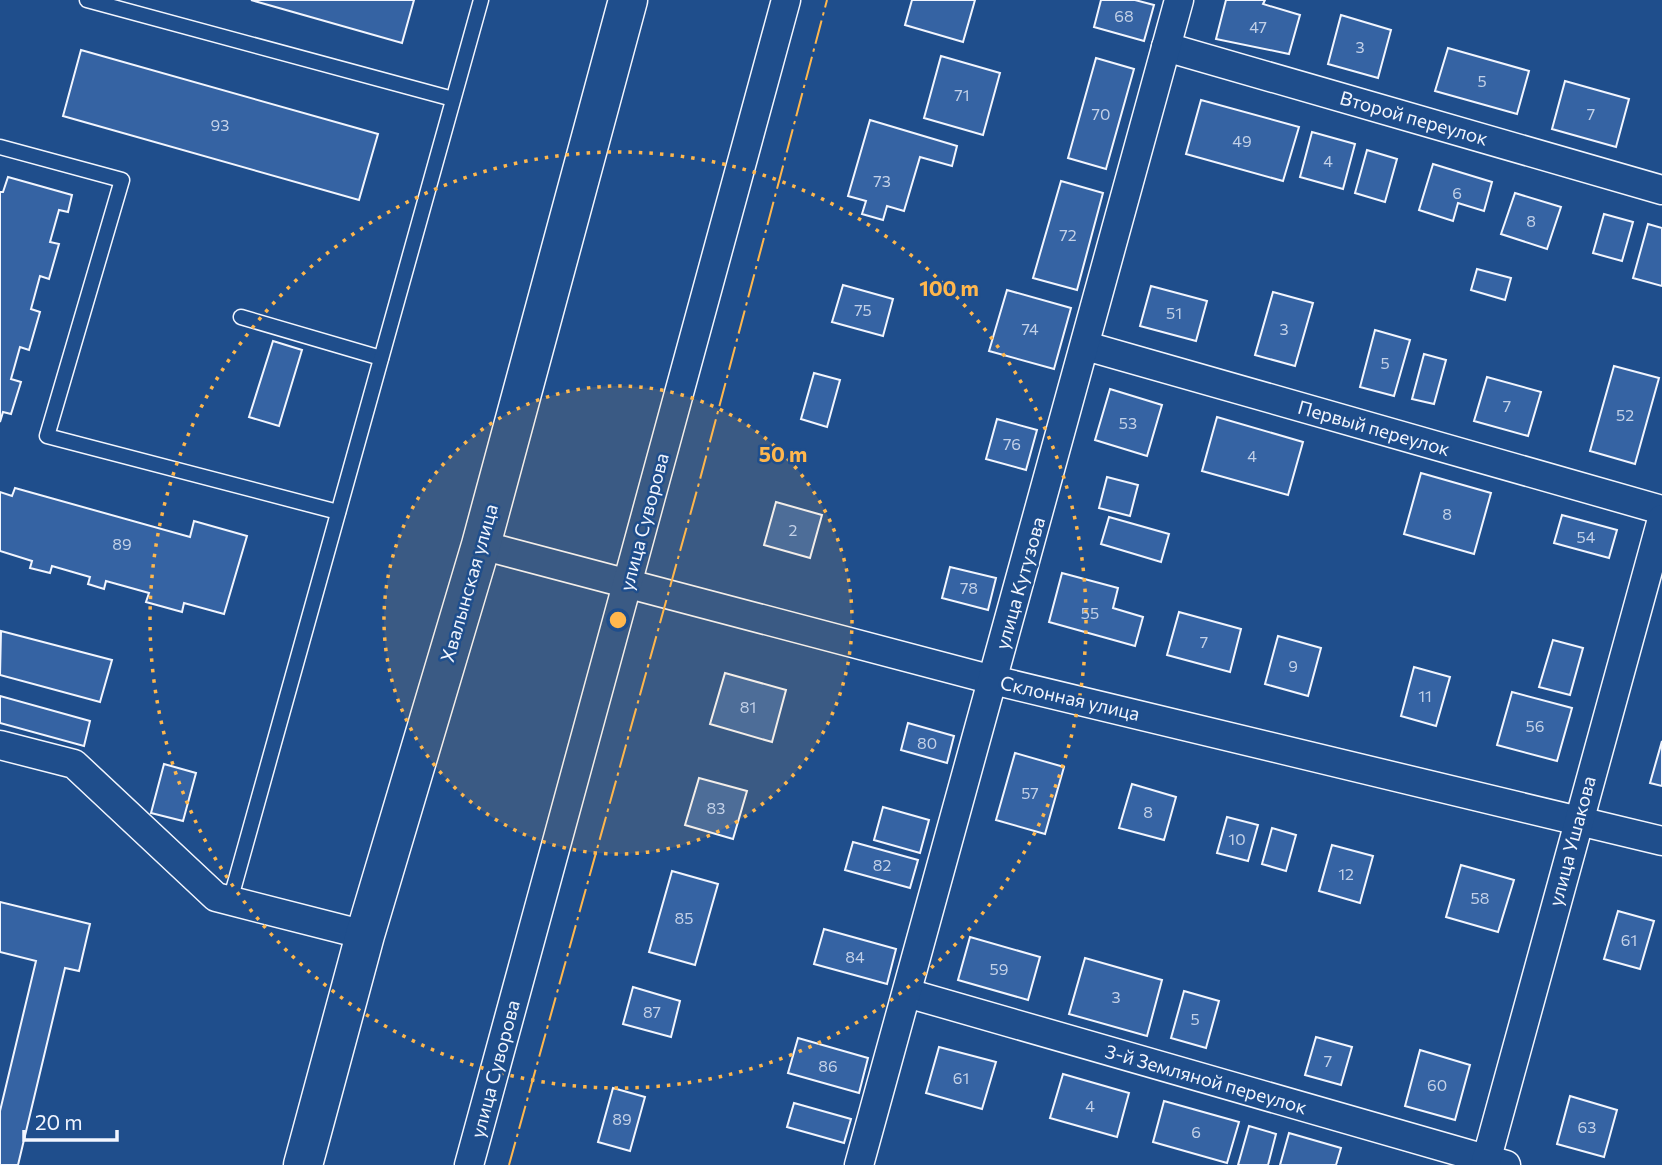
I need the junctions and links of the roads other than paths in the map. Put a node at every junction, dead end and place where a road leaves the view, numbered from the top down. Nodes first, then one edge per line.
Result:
1 (87, 0) edge
2 (481, 0) edge
3 (628, 0) edge
4 (786, 0) edge
5 (1179, 0) edge
6 (1166, 47) junction
7 (453, 99) junction
8 (0, 148) edge
9 (1662, 190) edge
10 (241, 317) dead end
11 (1086, 346) junction
12 (381, 358) junction
13 (1662, 510) edge
14 (338, 512) junction
15 (1662, 519) edge
16 (481, 545) junction
17 (627, 583) junction
18 (993, 680) junction
19 (0, 745) edge
20 (1578, 820) junction
21 (1662, 841) edge
22 (230, 901) junction
23 (365, 934) junction
24 (906, 993) junction
25 (1493, 1163) edge
26 (303, 1165) edge
27 (469, 1165) edge
28 (859, 1165) edge

1 - 7 lane
2 - 7 lane
3 - 16 main road, Хвалынская улица
4 - 17 street, улица Суворова
5 - 6 street, улица Кутузова
6 - 9 street, Второй переулок
6 - 11 street, улица Кутузова
7 - 12 lane
8 - 14 lane
10 - 12 lane
11 - 13 street, Первый переулок
11 - 18 street, улица Кутузова
12 - 14 lane
14 - 22 lane
15 - 20 street, улица Ушакова
16 - 17 street, Склонная улица
16 - 23 main road, Хвалынская улица
17 - 18 street, Склонная улица
17 - 27 street, улица Суворова
18 - 20 street, Склонная улица
18 - 24 street, улица Кутузова
19 - 22 street
20 - 21 street, Склонная улица
20 - 25 street, улица Ушакова
22 - 23 street
23 - 26 main road, Хвалынская улица
24 - 25 street, 3-й Земляной переулок
24 - 28 street, улица Кутузова

